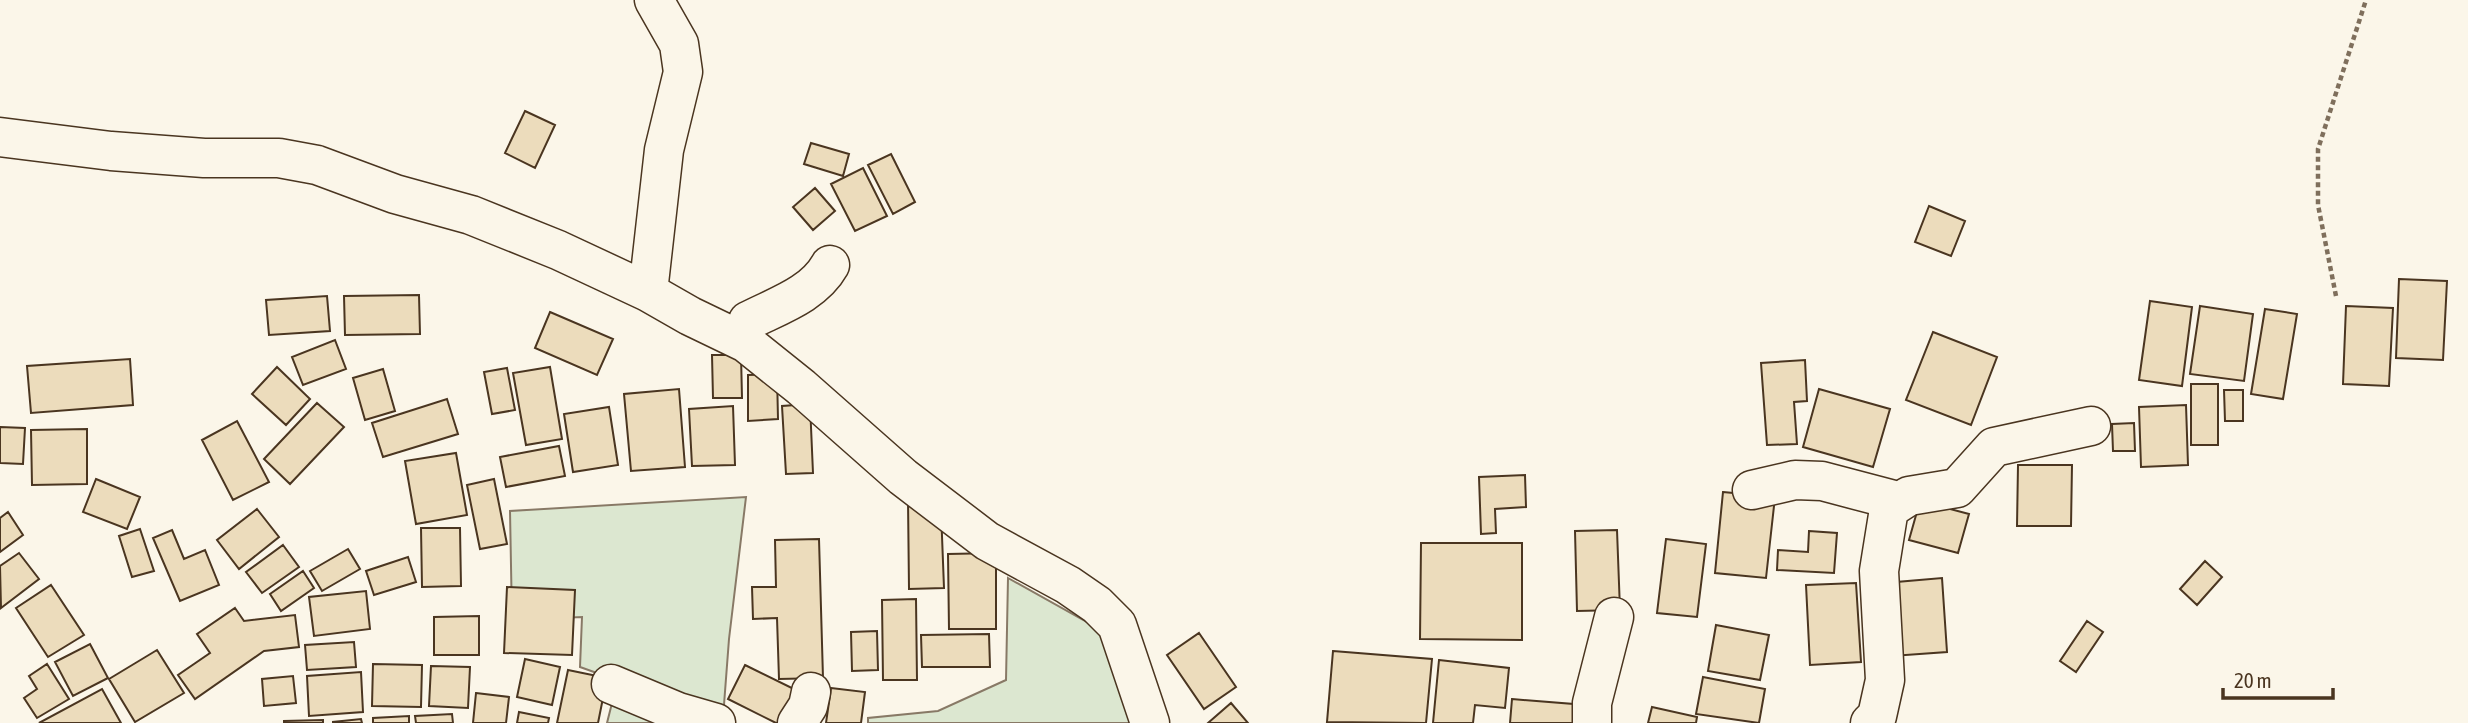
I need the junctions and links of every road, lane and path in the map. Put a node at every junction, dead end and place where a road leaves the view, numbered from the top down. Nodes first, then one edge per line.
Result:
1 (654, 0) edge
2 (2366, 0) edge
3 (0, 137) edge
4 (830, 265) dead end
5 (649, 285) junction
6 (2336, 296) dead end
7 (748, 321) junction
8 (2091, 426) dead end
9 (1752, 490) dead end
10 (1898, 501) junction
11 (1614, 617) dead end
12 (611, 684) dead end
13 (716, 723) edge
14 (1150, 723) edge
15 (1161, 723) edge
16 (1592, 723) edge
17 (1870, 723) edge

1 - 5 street
2 - 6 path
3 - 5 street
4 - 7 street
5 - 7 street
5 - 14 street
7 - 15 street
8 - 10 street
9 - 10 street
10 - 17 street
11 - 16 street
12 - 13 street

